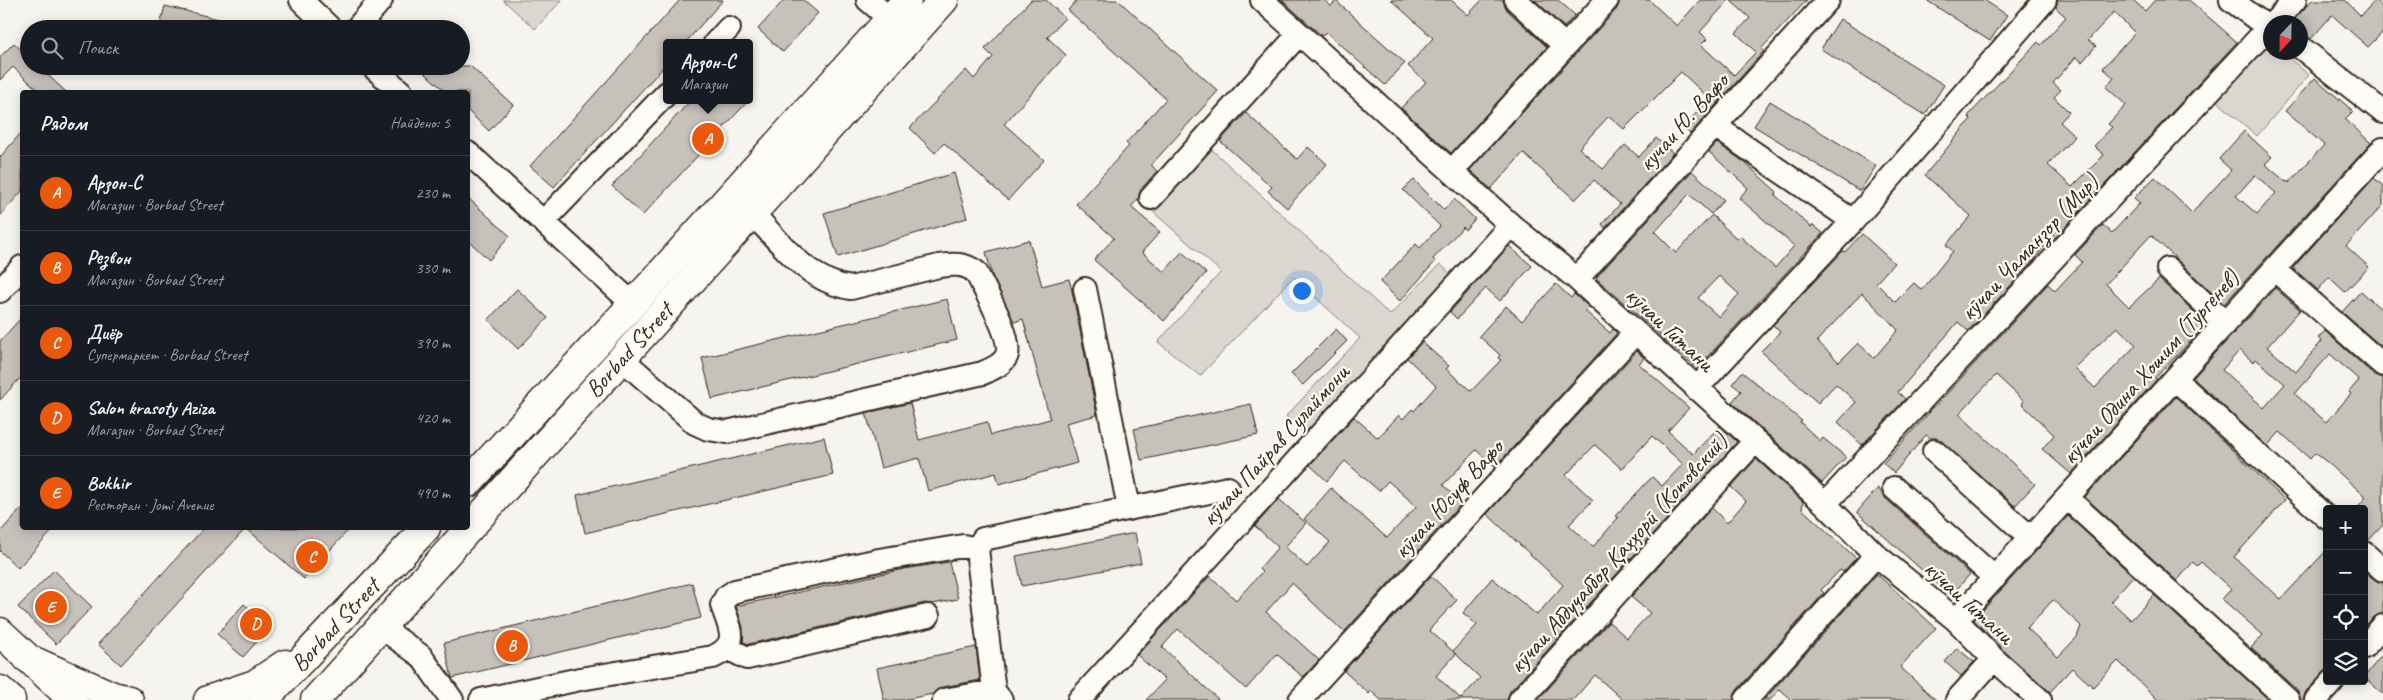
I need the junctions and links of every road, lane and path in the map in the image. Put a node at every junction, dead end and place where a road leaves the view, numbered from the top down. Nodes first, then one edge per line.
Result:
1 (301, 0) edge
2 (382, 0) edge
3 (868, 0) edge
4 (944, 0) edge
5 (1262, 0) edge
6 (1516, 0) edge
7 (1607, 0) edge
8 (1828, 0) edge
9 (2045, 0) edge
10 (2231, 0) edge
11 (2295, 0) edge
12 (899, 9) edge
13 (2282, 15) edge
14 (322, 20) edge
15 (364, 20) edge
16 (2263, 22) edge
17 (1299, 34) junction
18 (2263, 36) edge
19 (1565, 46) junction
20 (2308, 54) edge
21 (382, 75) edge
22 (399, 90) edge
23 (663, 97) edge
24 (2383, 112) edge
25 (1715, 126) junction
26 (2383, 149) edge
27 (470, 155) edge
28 (1452, 171) junction
29 (1151, 198) dead end
30 (752, 214) junction
31 (1853, 221) junction
32 (543, 222) junction
33 (1511, 225) junction
34 (20, 269) edge
35 (2168, 269) dead end
36 (2274, 269) junction
37 (1577, 279) junction
38 (1085, 289) dead end
39 (0, 292) edge
40 (633, 304) junction
41 (2225, 323) junction
42 (1635, 333) junction
43 (622, 359) junction
44 (2383, 365) edge
45 (2175, 379) junction
46 (1696, 389) junction
47 (1755, 440) junction
48 (1934, 451) dead end
49 (470, 481) edge
50 (1228, 488) dead end
51 (1894, 488) dead end
52 (2067, 498) junction
53 (1825, 504) junction
54 (1129, 508) junction
55 (2323, 514) edge
56 (470, 528) edge
57 (424, 530) edge
58 (468, 530) edge
59 (2031, 538) junction
60 (977, 549) junction
61 (1876, 555) junction
62 (2368, 557) edge
63 (2383, 570) edge
64 (1994, 578) junction
65 (928, 616) dead end
66 (1956, 620) junction
67 (2383, 626) edge
68 (381, 627) junction
69 (0, 632) edge
70 (2368, 643) edge
71 (316, 645) junction
72 (727, 648) junction
73 (26, 658) junction
74 (1994, 660) junction
75 (348, 662) junction
76 (2329, 685) edge
77 (997, 696) edge
78 (73, 700) edge
79 (129, 700) edge
80 (208, 700) edge
81 (264, 700) edge
82 (315, 700) edge
83 (329, 700) edge
84 (452, 700) edge
85 (481, 700) edge
86 (944, 700) edge
87 (1079, 700) edge
88 (1300, 700) edge
89 (1520, 700) edge
90 (1746, 700) edge
91 (1957, 700) edge
92 (2040, 700) edge
93 (2288, 700) edge
94 (2316, 700) edge

1 - 14 street
2 - 15 street
3 - 12 street
4 - 30 main road, Borbad Street
5 - 17 street, кӯчаи Гитани
6 - 19 street
7 - 19 street
8 - 25 street, кучаи Ю. Вафо
9 - 31 street
10 - 16 street
11 - 13 street, кӯчаи Чаманзор (Мир)
12 - 40 main road, Borbad Street
17 - 28 street, кӯчаи Гитани
17 - 29 street
18 - 53 street, кӯчаи Чаманзор (Мир)
19 - 28 street
20 - 24 street
21 - 22 street
23 - 32 street
25 - 31 street
25 - 37 street, кучаи Ю. Вафо
26 - 36 street, кӯчаи Одина Хошим (Тургенев)
27 - 32 street
28 - 33 street, кӯчаи Гитани
30 - 43 main road, Borbad Street
30 - 43 street
31 - 46 street
32 - 40 street
33 - 37 street, кӯчаи Гитани
33 - 87 street, кӯчаи Пайрав Сулаймони
34 - 39 street
35 - 41 street
36 - 41 street, кӯчаи Одина Хошим (Тургенев)
36 - 44 street
37 - 42 street, кӯчаи Гитани
38 - 54 street
40 - 49 main road, Borbad Street
41 - 45 street, кӯчаи Одина Хошим (Тургенев)
42 - 46 street, кӯчаи Гитани
42 - 88 street, кӯчаи Юсуф Вафо
43 - 56 main road, Borbad Street
45 - 52 street, кӯчаи Одина Хошим (Тургенев)
45 - 55 street
46 - 47 street, кӯчаи Гитани
47 - 53 street, кӯчаи Гитани
47 - 89 street, кӯчаи Абдуҷаббор Қаҳҳорӣ (Котовский)
48 - 59 street
50 - 54 street
51 - 64 street
52 - 59 street, кӯчаи Одина Хошим (Тургенев)
52 - 93 street
53 - 61 street, кӯчаи Гитани
54 - 60 street
57 - 71 main road, Borbad Street
58 - 68 main road, Borbad Street
59 - 64 street, кӯчаи Одина Хошим (Тургенев)
60 - 72 street
60 - 77 street
61 - 66 street, кӯчаи Гитани
61 - 90 street
62 - 63 street
64 - 66 street, кӯчаи Одина Хошим (Тургенев)
65 - 72 street
66 - 74 street, кӯчаи Гитани
67 - 70 street
68 - 75 main road, Borbad Street
68 - 84 street
69 - 73 main road
71 - 80 main road
71 - 81 main road, Borbad Street
72 - 85 street
73 - 78 main road
73 - 79 main road
74 - 91 street
74 - 92 street, кӯчаи Гитани
75 - 82 main road, Borbad Street
75 - 83 main road
76 - 94 street
77 - 86 street

